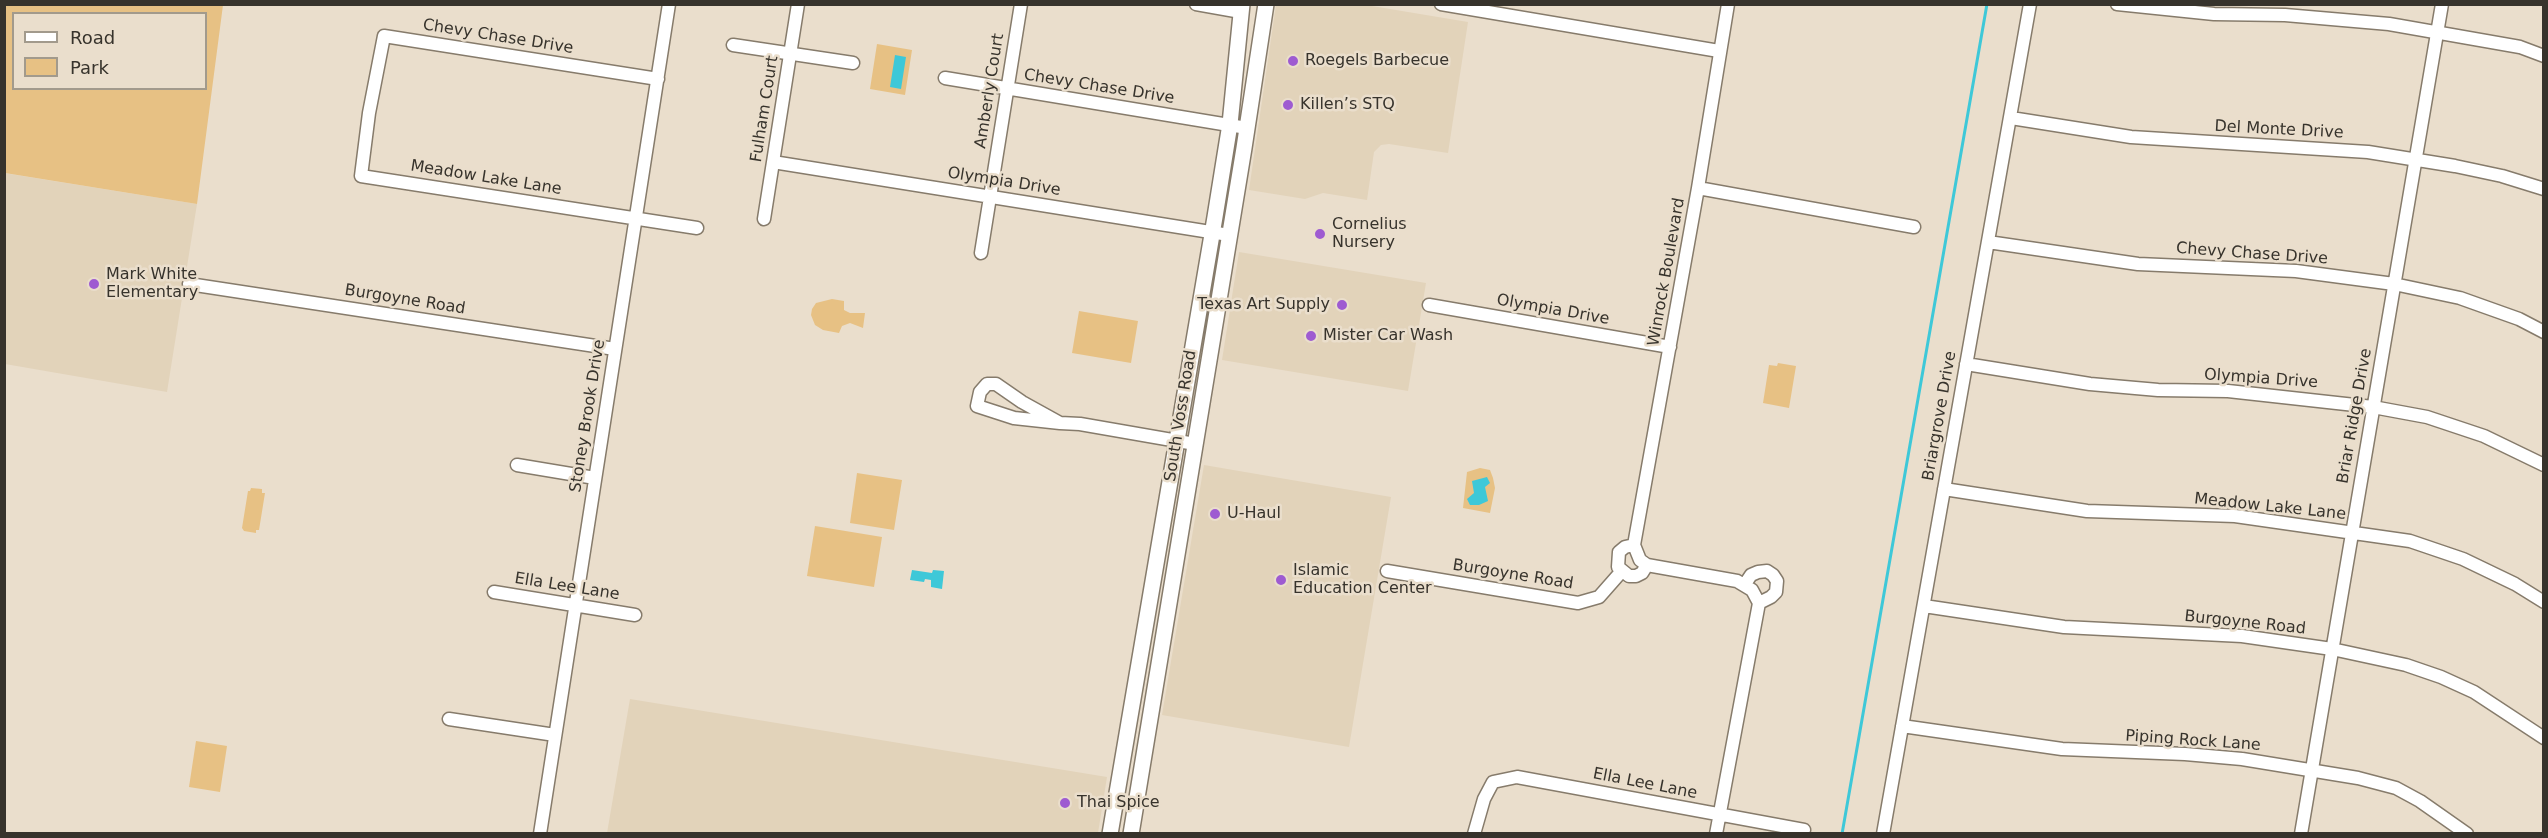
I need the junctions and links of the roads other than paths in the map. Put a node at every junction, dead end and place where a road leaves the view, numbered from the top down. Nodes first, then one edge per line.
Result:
1 (669, 4) edge
2 (798, 4) edge
3 (1021, 4) edge
4 (1196, 4) edge
5 (1266, 4) edge
6 (1441, 4) edge
7 (1728, 4) edge
8 (2030, 4) edge
9 (2117, 4) edge
10 (2442, 4) edge
11 (1242, 8) edge
12 (2437, 32) junction
13 (733, 45) dead end
14 (1719, 51) junction
15 (790, 54) junction
16 (2544, 56) edge
17 (853, 63) dead end
18 (945, 78) dead end
19 (657, 79) junction
20 (374, 86) joint
21 (1008, 88) junction
22 (2011, 118) junction
23 (1230, 124) junction
24 (1247, 128) junction
25 (2415, 159) junction
26 (773, 162) junction
27 (1698, 188) junction
28 (2544, 189) edge
29 (990, 197) junction
30 (636, 218) junction
31 (764, 219) dead end
32 (1914, 227) dead end
33 (697, 228) dead end
34 (1212, 233) junction
35 (1229, 235) junction
36 (1988, 242) junction
37 (981, 253) dead end
38 (189, 284) dead end
39 (2394, 284) junction
40 (1429, 305) dead end
41 (2544, 332) edge
42 (1670, 347) junction
43 (615, 349) junction
44 (1966, 364) junction
45 (2373, 407) junction
46 (1060, 423) junction
47 (1177, 441) junction
48 (1195, 444) junction
49 (517, 465) dead end
50 (2544, 465) edge
51 (595, 478) junction
52 (1944, 489) junction
53 (2352, 532) junction
54 (1634, 545) junction
55 (1647, 565) junction
56 (1156, 566) junction
57 (1174, 569) junction
58 (1387, 571) dead end
59 (1622, 572) junction
60 (1745, 584) junction
61 (494, 592) dead end
62 (2544, 602) edge
63 (1759, 603) junction
64 (576, 605) junction
65 (1924, 606) junction
66 (634, 615) dead end
67 (2332, 649) junction
68 (1134, 681) junction
69 (1156, 684) junction
70 (449, 719) dead end
71 (1902, 726) junction
72 (555, 735) junction
73 (2544, 738) edge
74 (2312, 770) junction
75 (1115, 802) junction
76 (1136, 805) junction
77 (1719, 815) junction
78 (1804, 830) dead end
79 (540, 834) edge
80 (1110, 834) edge
81 (1131, 834) edge
82 (1474, 834) edge
83 (1716, 834) edge
84 (1884, 834) edge
85 (2301, 834) edge
86 (2467, 834) edge

1 - 19 street, Stoney Brook Drive
2 - 15 street, Fulham Court
3 - 21 street, Amberly Court
4 - 11 street
5 - 24 main road, South Voss Road
6 - 14 street
7 - 14 street, Winrock Boulevard
8 - 22 street, Briargrove Drive
9 - 12 street
10 - 12 street, Briar Ridge Drive
11 - 23 main road, South Voss Road
12 - 16 street
12 - 25 street, Briar Ridge Drive
13 - 15 street
14 - 27 street, Winrock Boulevard
15 - 17 street
15 - 26 street, Fulham Court
18 - 21 street, Chevy Chase Drive
19 - 20 street, Chevy Chase Drive
19 - 30 street, Stoney Brook Drive
20 - 30 street, Meadow Lake Lane
21 - 23 street, Chevy Chase Drive
21 - 29 street, Amberly Court
22 - 25 street, Del Monte Drive
22 - 36 street, Briargrove Drive
23 - 24 street, Chevy Chase Drive
23 - 34 main road, South Voss Road
24 - 35 main road, South Voss Road
25 - 28 street, Del Monte Drive
25 - 39 street, Briar Ridge Drive
26 - 29 street, Olympia Drive
26 - 31 street, Fulham Court
27 - 32 street
27 - 42 street, Winrock Boulevard
29 - 34 street, Olympia Drive
29 - 37 street, Amberly Court
30 - 33 street, Meadow Lake Lane
30 - 43 street, Stoney Brook Drive
34 - 35 street, Olympia Drive
34 - 47 main road, South Voss Road
35 - 48 main road, South Voss Road
36 - 39 street, Chevy Chase Drive
36 - 44 street, Briargrove Drive
38 - 43 street, Burgoyne Road
39 - 41 street, Chevy Chase Drive
39 - 45 street, Briar Ridge Drive
40 - 42 street, Olympia Drive
42 - 54 street, Winrock Boulevard
43 - 51 street, Stoney Brook Drive
44 - 45 street, Olympia Drive
44 - 52 street, Briargrove Drive
45 - 50 street, Olympia Drive
45 - 53 street, Briar Ridge Drive
46 - 46 street
46 - 47 street
47 - 48 street
47 - 56 main road, South Voss Road
48 - 57 main road, South Voss Road
49 - 51 street
51 - 64 street, Stoney Brook Drive
52 - 53 street, Meadow Lake Lane
52 - 65 street, Briargrove Drive
53 - 62 street, Meadow Lake Lane
53 - 67 street, Briar Ridge Drive
54 - 55 street
54 - 59 street, Winrock Boulevard
55 - 59 street
55 - 60 street
56 - 57 main road
56 - 68 main road, South Voss Road
57 - 69 main road, South Voss Road
58 - 59 street, Burgoyne Road
60 - 63 street
60 - 63 street
61 - 64 street, Ella Lee Lane
63 - 77 street
64 - 66 street, Ella Lee Lane
64 - 72 street, Stoney Brook Drive
65 - 67 street, Burgoyne Road
65 - 71 street, Briargrove Drive
67 - 73 street, Burgoyne Road
67 - 74 street, Briar Ridge Drive
68 - 69 main road
68 - 75 main road, South Voss Road
69 - 76 main road, South Voss Road
70 - 72 street
71 - 74 street, Piping Rock Lane
71 - 84 street, Briargrove Drive
72 - 79 street, Stoney Brook Drive
74 - 85 street, Briar Ridge Drive
74 - 86 street, Piping Rock Lane
75 - 76 main road
75 - 80 main road, South Voss Road
76 - 81 main road, South Voss Road
77 - 78 street, Ella Lee Lane
77 - 82 street, Ella Lee Lane
77 - 83 street

